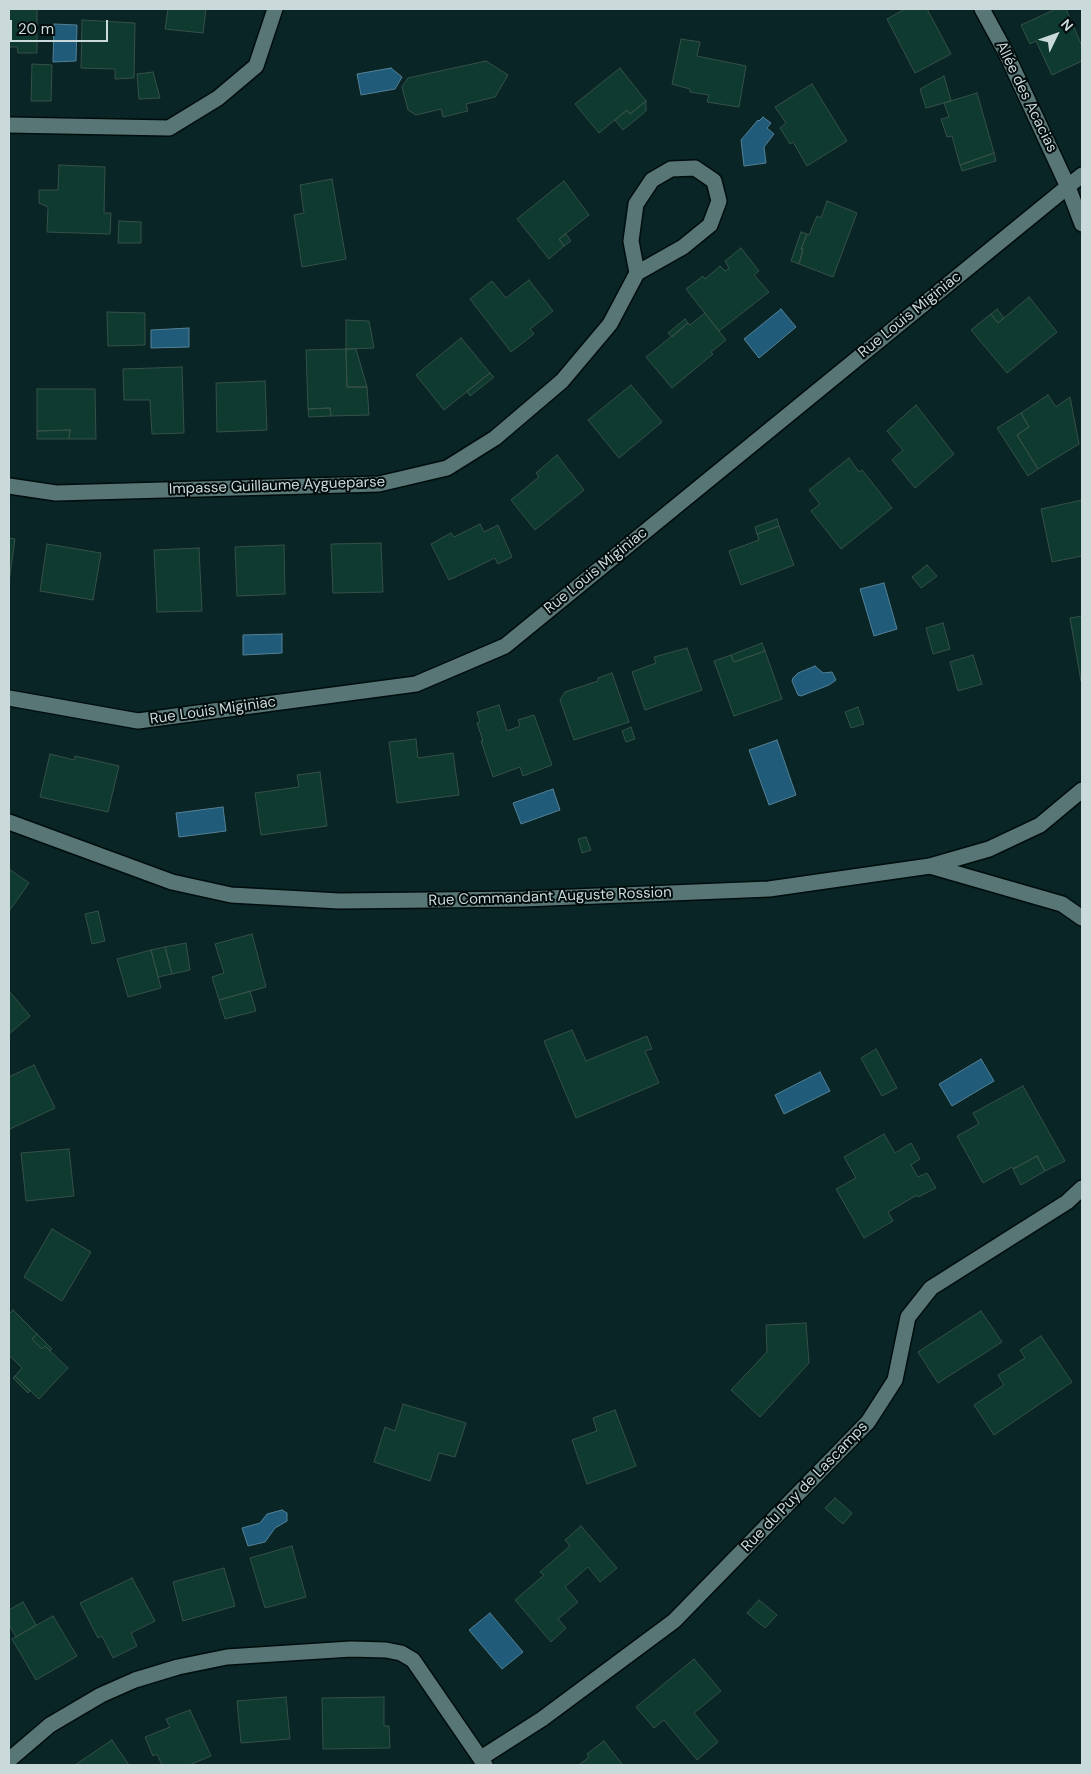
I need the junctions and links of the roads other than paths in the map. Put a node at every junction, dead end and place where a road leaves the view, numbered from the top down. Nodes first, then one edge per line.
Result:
1 (275, 9) edge
2 (982, 9) edge
3 (9, 126) edge
4 (1082, 175) edge
5 (1068, 187) junction
6 (1082, 224) edge
7 (637, 273) junction
8 (9, 486) edge
9 (9, 698) edge
10 (1082, 790) edge
11 (9, 822) edge
12 (930, 866) junction
13 (1082, 918) edge
14 (1082, 1188) edge
15 (9, 1760) edge
16 (483, 1761) edge

1 - 3 street
2 - 5 street, Allée des Acacias
4 - 5 street, Rue Louis Miginiac
5 - 6 street, Allée des Acacias
5 - 9 street, Rue Louis Miginiac
7 - 7 street
7 - 8 street, Impasse Guillaume Aygueparse
10 - 12 street, Rue Commandant Auguste Rossion
11 - 12 street, Rue Commandant Auguste Rossion
12 - 13 street
14 - 16 street, Rue du Puy de Lascamps
15 - 16 street, Rue du Puy de Lascamps

